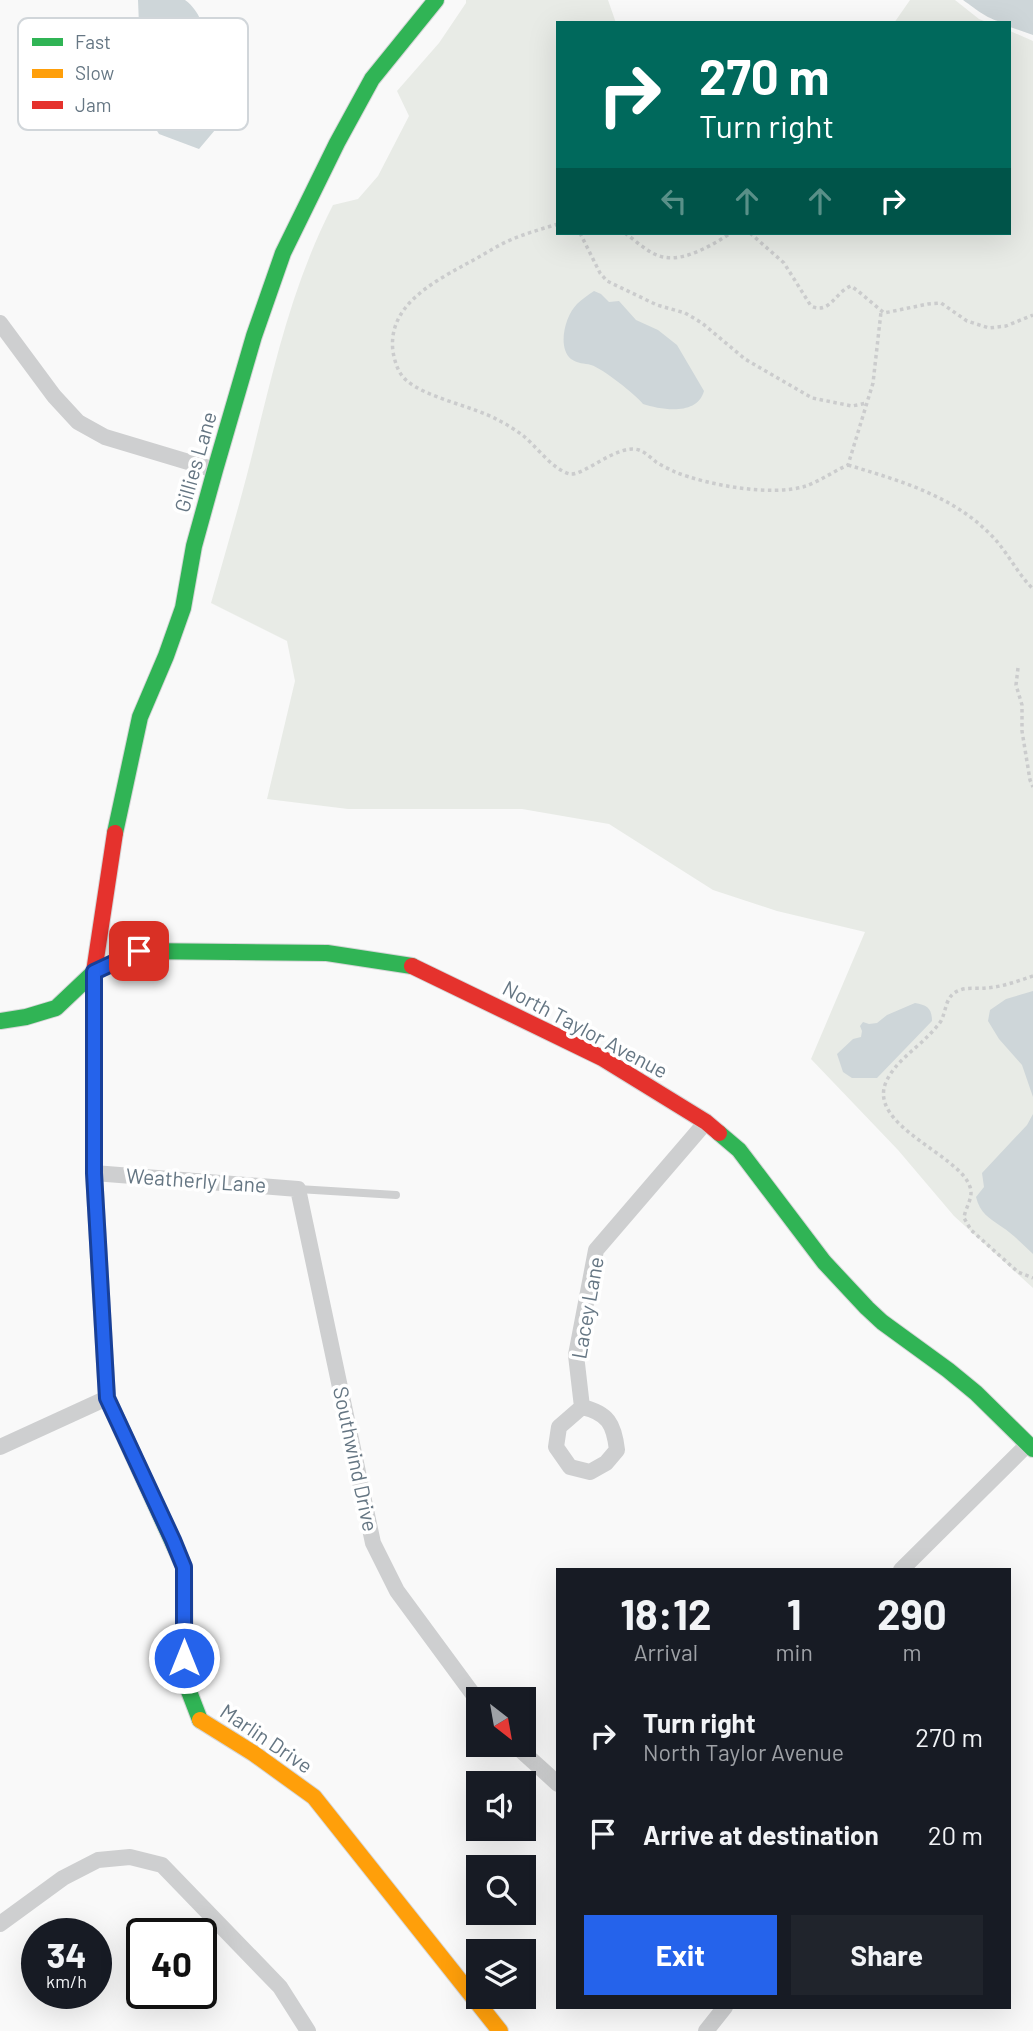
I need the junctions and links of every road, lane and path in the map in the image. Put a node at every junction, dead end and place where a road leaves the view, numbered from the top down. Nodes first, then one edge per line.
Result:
1 (436, 0) edge
2 (556, 225) edge
3 (581, 235) edge
4 (628, 235) edge
5 (727, 235) edge
6 (752, 235) edge
7 (881, 312) junction
8 (1033, 315) edge
9 (0, 323) edge
10 (867, 403) junction
11 (848, 465) junction
12 (215, 470) junction
13 (1033, 589) edge
14 (1018, 668) dead end
15 (1033, 787) edge
16 (94, 972) junction
17 (1033, 976) edge
18 (0, 1021) edge
19 (706, 1122) junction
20 (94, 1173) junction
21 (298, 1189) junction
22 (396, 1195) dead end
23 (1033, 1278) edge
24 (107, 1398) junction
25 (582, 1407) dead end
26 (0, 1447) edge
27 (1031, 1447) edge
28 (903, 1568) edge
29 (468, 1687) edge
30 (528, 1757) edge
31 (556, 1782) edge
32 (0, 1924) edge
33 (723, 2009) edge
34 (308, 2031) edge
35 (500, 2031) edge
36 (706, 2031) edge

1 - 12 street, Gillies Lane
2 - 11 path
3 - 10 path
4 - 5 path
6 - 7 path
7 - 8 path
7 - 10 path
9 - 12 street
10 - 11 path
11 - 13 path
12 - 16 street, Gillies Lane
14 - 15 path
16 - 18 street, North Taylor Avenue
16 - 19 street, North Taylor Avenue
16 - 20 street, Marlin Drive
17 - 23 path
19 - 25 street, Lacey Lane
19 - 27 street, North Taylor Avenue
20 - 21 street, Weatherly Lane
20 - 24 street, Marlin Drive
21 - 22 lane
21 - 29 street, Southwind Drive
24 - 26 street
24 - 35 street, Marlin Drive
27 - 28 street
30 - 31 street
32 - 34 street
33 - 36 street

